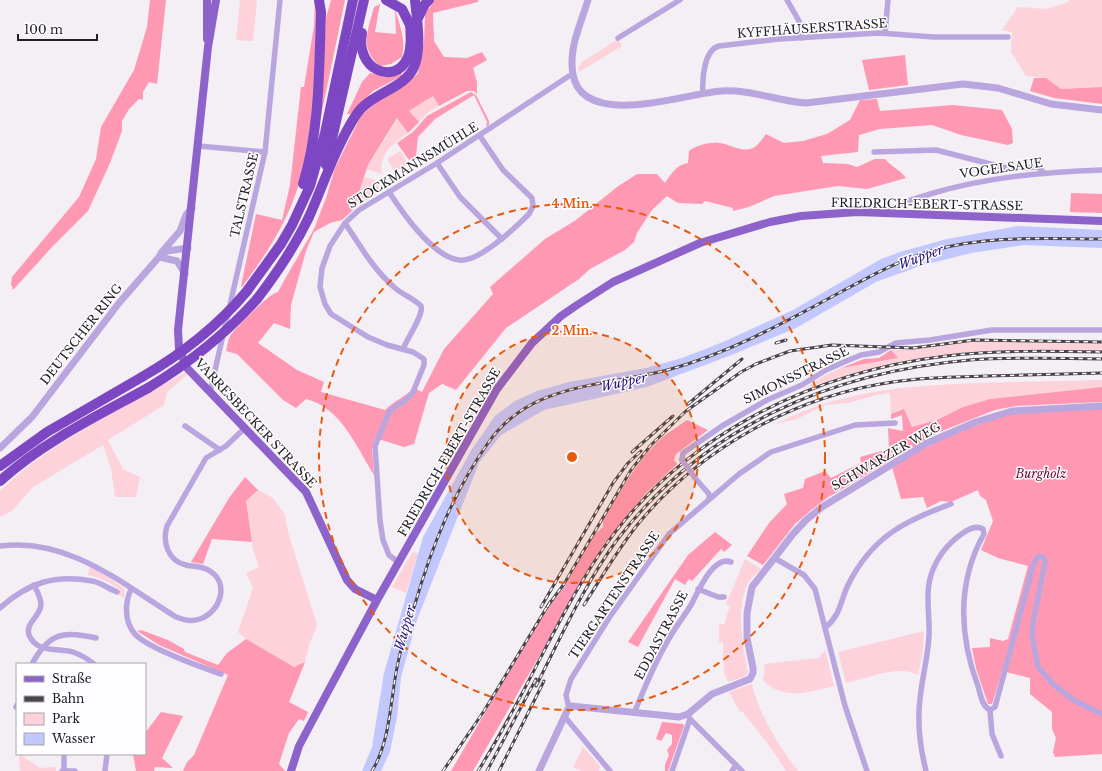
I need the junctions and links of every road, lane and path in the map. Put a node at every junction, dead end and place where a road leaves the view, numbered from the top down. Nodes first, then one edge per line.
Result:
1 (207, 0) edge
2 (216, 0) edge
3 (280, 0) edge
4 (319, 0) edge
5 (324, 0) edge
6 (353, 0) edge
7 (386, 0) edge
8 (410, 0) edge
9 (415, 0) edge
10 (429, 0) edge
11 (588, 0) edge
12 (680, 0) edge
13 (787, 0) edge
14 (888, 0) edge
15 (367, 1) edge
16 (321, 12) junction
17 (413, 23) junction
18 (885, 33) junction
19 (1008, 37) dead end
20 (618, 38) dead end
21 (802, 38) junction
22 (208, 47) junction
23 (573, 76) junction
24 (703, 93) junction
25 (1102, 110) edge
26 (480, 136) junction
27 (199, 146) junction
28 (265, 152) junction
29 (874, 152) dead end
30 (437, 163) junction
31 (1102, 170) edge
32 (1044, 173) junction
33 (322, 185) junction
34 (389, 192) junction
35 (192, 208) junction
36 (886, 213) junction
37 (1102, 221) edge
38 (345, 223) junction
39 (502, 239) junction
40 (188, 248) junction
41 (159, 257) junction
42 (272, 258) junction
43 (185, 274) junction
44 (1102, 330) edge
45 (402, 349) junction
46 (210, 392) junction
47 (1102, 406) edge
48 (895, 423) dead end
49 (185, 426) dead end
50 (245, 428) junction
51 (0, 448) edge
52 (220, 450) junction
53 (0, 466) edge
54 (0, 481) edge
55 (709, 498) junction
56 (951, 504) dead end
57 (0, 546) edge
58 (776, 559) junction
59 (398, 562) junction
60 (731, 562) dead end
61 (34, 585) junction
62 (131, 589) junction
63 (698, 589) junction
64 (117, 592) dead end
65 (724, 597) dead end
66 (377, 600) junction
67 (0, 608) edge
68 (826, 627) junction
69 (96, 638) dead end
70 (44, 647) junction
71 (33, 663) edge
72 (92, 663) edge
73 (221, 674) dead end
74 (569, 708) junction
75 (990, 710) junction
76 (634, 713) junction
77 (1102, 714) edge
78 (565, 717) junction
79 (689, 717) junction
80 (64, 755) edge
81 (107, 755) edge
82 (1001, 756) dead end
83 (736, 765) junction
84 (63, 770) edge
85 (607, 770) edge
86 (75, 771) edge
87 (105, 771) edge
88 (291, 771) edge
89 (539, 771) edge
90 (672, 771) edge
91 (732, 771) edge
92 (742, 771) edge
93 (867, 771) edge
94 (926, 771) edge

1 - 22 main road, VARRESBECKER STRASSE
2 - 22 main road, VARRESBECKER STRASSE
3 - 28 street, TALSTRASSE
4 - 16 highway
5 - 16 highway
6 - 42 highway
7 - 17 highway
8 - 17 highway
9 - 17 highway
10 - 17 highway
11 - 23 street
12 - 20 street
13 - 21 street
14 - 18 street
15 - 17 highway
15 - 33 highway
16 - 42 highway
17 - 33 highway
18 - 19 street, KYFFHÄUSERSTRASSE
18 - 21 street, KYFFHÄUSERSTRASSE
21 - 24 street, KYFFHÄUSERSTRASSE
22 - 27 main road, VARRESBECKER STRASSE
23 - 24 street
23 - 26 street, STOCKMANNSMÜHLE
24 - 25 street
26 - 30 street, STOCKMANNSMÜHLE
26 - 39 street
27 - 28 street
27 - 35 main road, VARRESBECKER STRASSE
28 - 46 street, TALSTRASSE
29 - 32 street
30 - 34 street, STOCKMANNSMÜHLE
30 - 39 street
31 - 32 street, VOGELSAUE
32 - 36 street, VOGELSAUE
33 - 54 highway, bridge
34 - 38 street, STOCKMANNSMÜHLE
34 - 39 street
35 - 40 main road, VARRESBECKER STRASSE
35 - 41 street
36 - 37 main road, FRIEDRICH-EBERT-STRASSE
36 - 59 main road, FRIEDRICH-EBERT-STRASSE
38 - 45 street
38 - 45 street, STOCKMANNSMÜHLE
40 - 41 street, DEUTSCHER RING
40 - 43 main road, VARRESBECKER STRASSE
41 - 43 street
41 - 51 street, DEUTSCHER RING
42 - 53 highway, bridge
43 - 46 main road, VARRESBECKER STRASSE
44 - 55 street, SIMONSSTRASSE, bridge
45 - 59 street, STOCKMANNSMÜHLE
46 - 50 main road, VARRESBECKER STRASSE
47 - 58 street, SCHWARZER WEG
48 - 55 street, TIERGARTENSTRASSE
49 - 52 street
50 - 52 street
50 - 66 main road, VARRESBECKER STRASSE
52 - 62 street
55 - 74 street, TIERGARTENSTRASSE
56 - 68 street
57 - 62 street
58 - 68 street
58 - 79 street, SCHWARZER WEG
59 - 66 main road, FRIEDRICH-EBERT-STRASSE
60 - 63 street, EDDASTRASSE
61 - 64 street
61 - 67 street
61 - 70 street
62 - 73 street
63 - 65 street, EDDASTRASSE
63 - 76 street, EDDASTRASSE
66 - 88 main road, FRIEDRICH-EBERT-STRASSE
68 - 93 street
69 - 70 street
70 - 71 street
70 - 72 street
74 - 76 street
74 - 78 street
75 - 77 street
75 - 82 street
75 - 94 street
76 - 79 street
78 - 85 street
78 - 89 street
79 - 83 street
79 - 90 street
80 - 84 street
81 - 87 street
83 - 91 street
83 - 92 street
84 - 86 street

